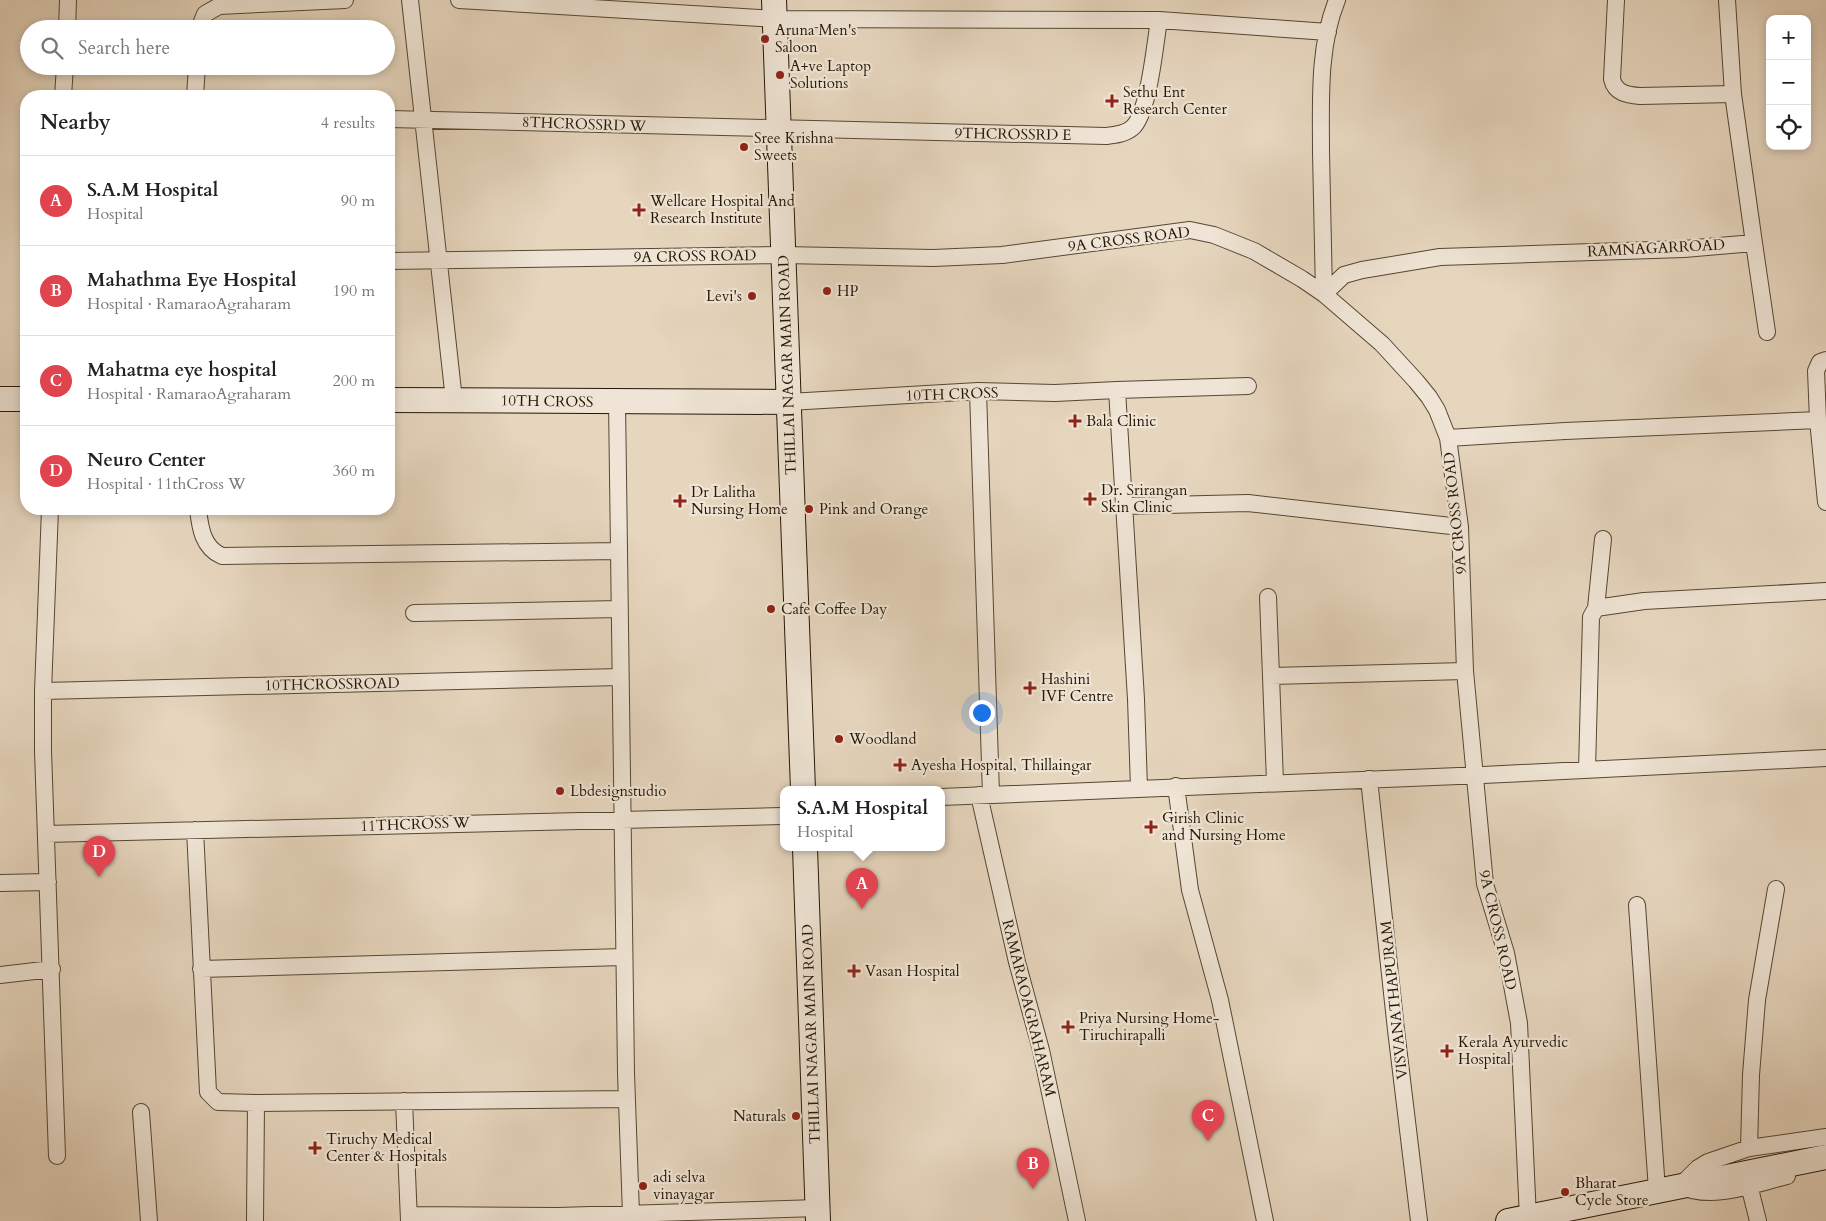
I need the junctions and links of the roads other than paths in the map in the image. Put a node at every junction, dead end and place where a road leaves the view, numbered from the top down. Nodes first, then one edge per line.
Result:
1 (68, 0) edge
2 (345, 0) edge
3 (410, 0) edge
4 (460, 0) edge
5 (1337, 0) edge
6 (1616, 0) edge
7 (1727, 0) edge
8 (775, 10) edge
9 (67, 20) edge
10 (203, 20) edge
11 (1159, 20) junction
12 (1328, 32) junction
13 (64, 75) edge
14 (196, 75) edge
15 (63, 90) edge
16 (195, 90) edge
17 (1732, 94) junction
18 (395, 119) edge
19 (423, 120) junction
20 (779, 129) junction
21 (1754, 243) junction
22 (784, 255) junction
23 (438, 259) junction
24 (395, 261) edge
25 (1324, 294) junction
26 (1767, 332) dead end
27 (1826, 360) edge
28 (1248, 386) dead end
29 (1117, 390) junction
30 (978, 391) junction
31 (0, 399) edge
32 (20, 399) edge
33 (395, 400) edge
34 (454, 400) junction
35 (617, 402) junction
36 (789, 402) junction
37 (1818, 420) junction
38 (1448, 438) junction
39 (1826, 502) edge
40 (1124, 506) junction
41 (50, 515) edge
42 (199, 515) edge
43 (1460, 527) junction
44 (1604, 539) dead end
45 (619, 551) junction
46 (1826, 591) edge
47 (1268, 596) dead end
48 (1596, 608) junction
49 (619, 609) junction
50 (414, 613) dead end
51 (1465, 671) junction
52 (1271, 676) junction
53 (620, 677) junction
54 (44, 691) junction
55 (1826, 758) edge
56 (1587, 770) junction
57 (1474, 774) junction
58 (1369, 779) junction
59 (1275, 782) junction
60 (803, 786) edge
61 (1176, 786) junction
62 (1139, 788) junction
63 (985, 795) junction
64 (945, 797) edge
65 (780, 816) edge
66 (622, 819) junction
67 (195, 830) junction
68 (46, 834) junction
69 (805, 851) edge
70 (48, 882) junction
71 (0, 883) edge
72 (1776, 890) dead end
73 (1637, 905) dead end
74 (624, 957) junction
75 (52, 969) junction
76 (201, 969) junction
77 (0, 975) edge
78 (627, 1099) junction
79 (404, 1102) junction
80 (256, 1103) junction
81 (141, 1112) dead end
82 (1826, 1136) edge
83 (1748, 1148) junction
84 (57, 1156) dead end
85 (1826, 1157) edge
86 (1826, 1168) edge
87 (1749, 1185) junction
88 (1680, 1186) junction
89 (1657, 1190) junction
90 (631, 1214) junction
91 (818, 1214) edge
92 (1566, 1215) edge
93 (409, 1218) edge
94 (558, 1219) edge
95 (1518, 1220) edge
96 (149, 1221) edge
97 (255, 1221) edge
98 (1077, 1221) edge
99 (1265, 1221) edge
100 (1419, 1221) edge
101 (1758, 1221) edge

1 - 9 street
2 - 10 street
3 - 19 street
4 - 8 street
5 - 12 street
6 - 17 street
7 - 17 street
8 - 11 street
8 - 20 street, THILLAI NAGAR MAIN ROAD
11 - 12 street
11 - 20 street, 9THCROSSRD E
12 - 25 street
13 - 15 street
14 - 16 street
17 - 21 street
18 - 19 street, 8THCROSSRD W
19 - 20 street, 8THCROSSRD W
19 - 23 street
20 - 22 street, THILLAI NAGAR MAIN ROAD
21 - 25 street, RAMNAGARROAD
21 - 26 street
22 - 23 street, 9A CROSS ROAD
22 - 25 street, 9A CROSS ROAD
22 - 36 street, THILLAI NAGAR MAIN ROAD
23 - 24 street, 9A CROSS ROAD
23 - 34 street
25 - 38 street, 9A CROSS ROAD
27 - 37 street
28 - 29 street, 10TH CROSS
29 - 30 street, 10TH CROSS
29 - 40 street
30 - 36 street, 10TH CROSS
30 - 63 street, RAMARAOAGRAHARAM
31 - 32 street
33 - 34 street, 10TH CROSS
34 - 35 street, 10TH CROSS
35 - 36 street, 10TH CROSS
35 - 45 street
36 - 60 street, THILLAI NAGAR MAIN ROAD
37 - 38 street
37 - 39 street
38 - 43 street, 9A CROSS ROAD
40 - 43 street
40 - 62 street
41 - 54 street
42 - 45 street
43 - 51 street, 9A CROSS ROAD
44 - 48 street
45 - 49 street
46 - 48 street
47 - 52 street
48 - 56 street
49 - 50 street
49 - 53 street
51 - 52 street
51 - 57 street, 9A CROSS ROAD
52 - 59 street
53 - 54 street, 10THCROSSROAD
53 - 66 street
54 - 68 street
55 - 56 street
56 - 57 street
57 - 58 street
57 - 95 street, 9A CROSS ROAD
58 - 59 street
58 - 100 street, VISVANATHAPURAM
59 - 61 street
61 - 62 street
61 - 99 street
62 - 63 street
63 - 64 street
63 - 98 street, RAMARAOAGRAHARAM
65 - 66 street, 11THCROSS W
66 - 67 street, 11THCROSS W
66 - 74 street
67 - 68 street, 11THCROSS W
67 - 76 street
68 - 70 street
69 - 91 street, THILLAI NAGAR MAIN ROAD
70 - 71 street
70 - 75 street
72 - 83 street
73 - 89 street
74 - 76 street
74 - 78 street
75 - 77 street
75 - 84 street
76 - 80 street
78 - 79 street
78 - 90 street
79 - 80 street
79 - 93 street
80 - 97 street
81 - 96 street
82 - 83 street
83 - 88 street
85 - 88 street
86 - 87 street
87 - 88 street
87 - 101 street
88 - 89 street
89 - 92 street
90 - 91 street
90 - 94 street
92 - 95 street
93 - 94 street

